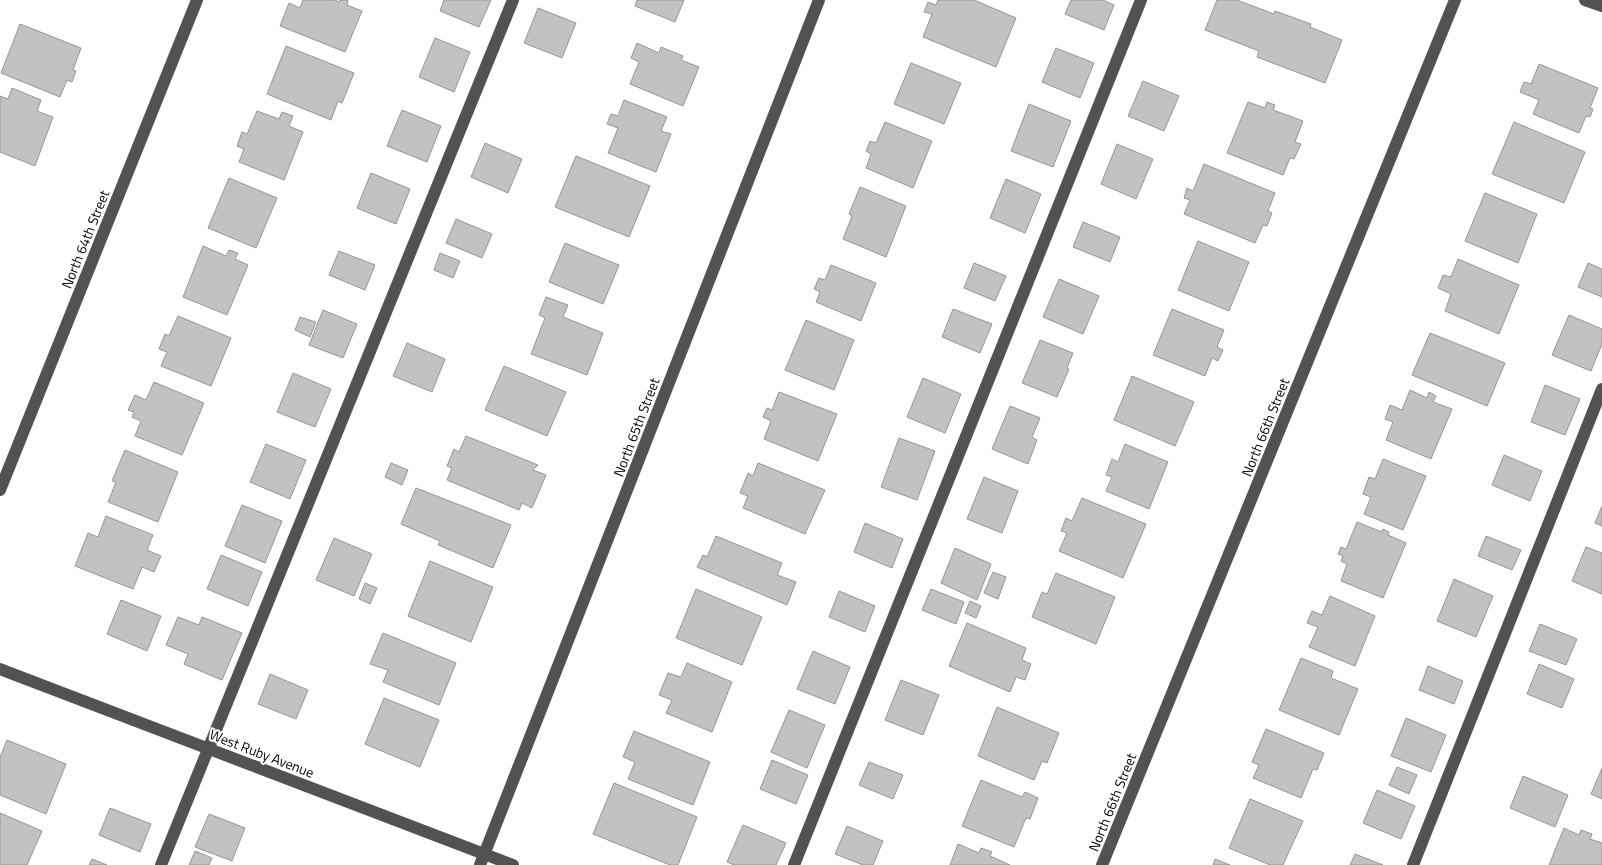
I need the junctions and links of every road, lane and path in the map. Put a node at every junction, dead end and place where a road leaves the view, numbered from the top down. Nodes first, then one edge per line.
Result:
1 (197, 0) edge
2 (513, 0) edge
3 (819, 0) edge
4 (1141, 0) edge
5 (1455, 0) edge
6 (1585, 0) edge
7 (1602, 6) edge
8 (1602, 389) edge
9 (0, 490) edge
10 (0, 669) edge
11 (208, 749) junction
12 (482, 860) edge
13 (161, 865) edge
14 (513, 865) edge
15 (794, 865) edge
16 (1102, 865) edge
17 (1413, 865) edge

1 - 9 street, North 64th Street
2 - 11 street
3 - 12 street, North 65th Street
4 - 15 street
5 - 16 street, North 66th Street
6 - 7 street
8 - 17 street
10 - 11 street, West Ruby Avenue
11 - 12 street, West Ruby Avenue
11 - 13 street
12 - 14 street, West Ruby Avenue

